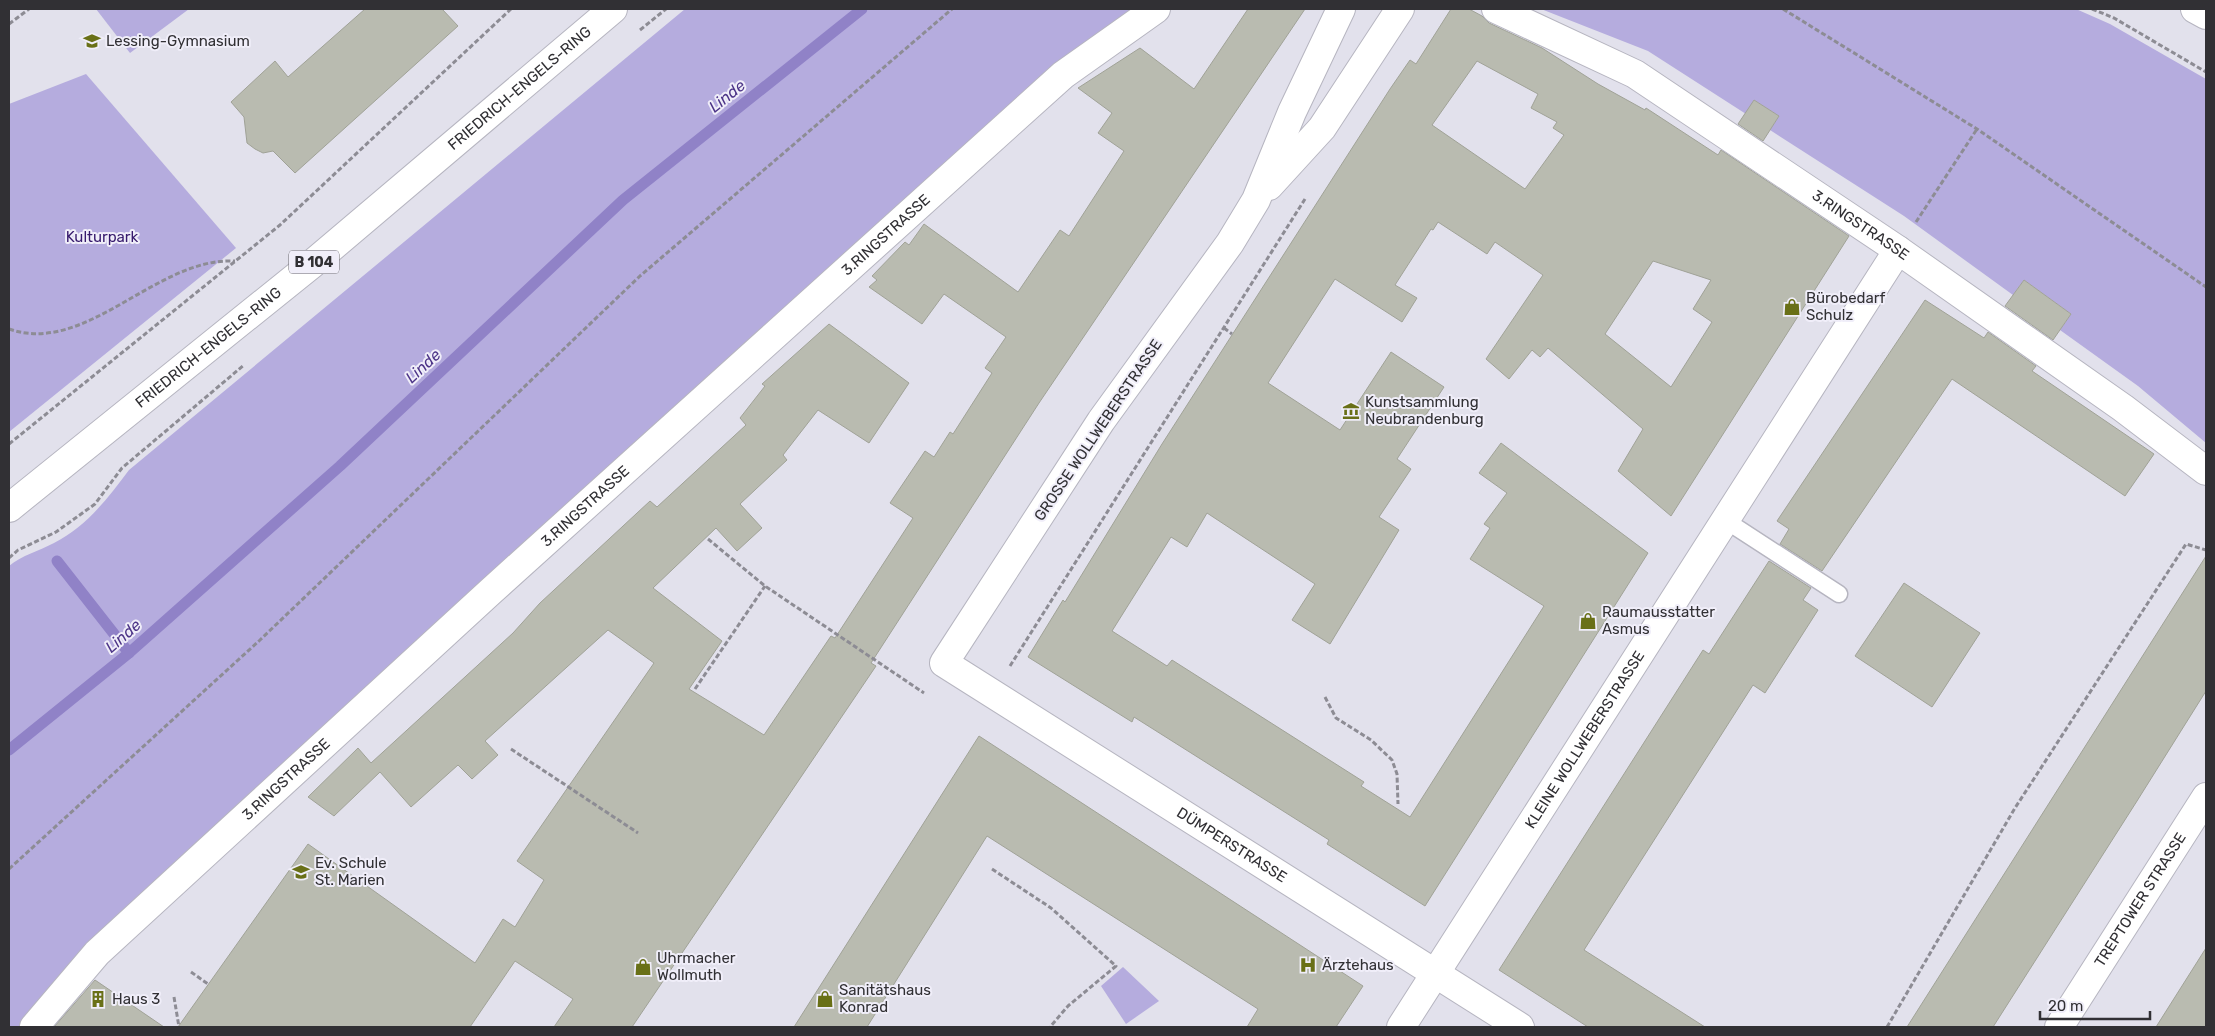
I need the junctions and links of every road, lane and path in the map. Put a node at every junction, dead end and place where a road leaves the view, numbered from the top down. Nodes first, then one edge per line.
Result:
1 (29, 9) edge
2 (511, 9) edge
3 (613, 9) edge
4 (952, 9) edge
5 (1156, 9) edge
6 (1341, 9) edge
7 (1400, 9) edge
8 (1496, 9) edge
9 (1783, 9) edge
10 (2092, 9) edge
11 (2195, 9) edge
12 (2206, 15) edge
13 (9, 24) edge
14 (2206, 72) edge
15 (1977, 129) junction
16 (1310, 190) dead end
17 (1256, 200) junction
18 (1898, 250) junction
19 (236, 261) junction
20 (2206, 287) edge
21 (1224, 328) junction
22 (9, 329) edge
23 (1232, 334) dead end
24 (9, 444) edge
25 (2206, 471) edge
26 (9, 508) edge
27 (1725, 520) junction
28 (708, 539) dead end
29 (2206, 550) edge
30 (765, 586) junction
31 (1839, 594) dead end
32 (944, 663) joint
33 (694, 689) dead end
34 (924, 692) dead end
35 (992, 694) junction
36 (1326, 697) dead end
37 (511, 749) dead end
38 (2206, 797) edge
39 (1398, 804) dead end
40 (638, 833) dead end
41 (9, 869) edge
42 (992, 869) dead end
43 (191, 972) dead end
44 (1435, 974) junction
45 (208, 984) dead end
46 (174, 997) dead end
47 (34, 1027) edge
48 (179, 1027) edge
49 (1050, 1027) edge
50 (1400, 1027) edge
51 (1520, 1027) edge
52 (1887, 1027) edge
53 (2059, 1027) edge

1 - 13 path
2 - 19 path
3 - 26 street, FRIEDRICH-ENGELS-RING / B 104
4 - 41 path
5 - 47 street, 3.RINGSTRASSE
6 - 17 street, GROSSE WOLLWEBERSTRASSE
7 - 17 street, GROSSE WOLLWEBERSTRASSE
8 - 18 street, 3.RINGSTRASSE
9 - 15 path
10 - 14 path
11 - 12 street
15 - 18 path
15 - 20 path
16 - 21 path
17 - 32 street, GROSSE WOLLWEBERSTRASSE
18 - 25 street, 3.RINGSTRASSE
18 - 27 street, KLEINE WOLLWEBERSTRASSE
19 - 22 path
19 - 24 path
21 - 23 path
21 - 35 path
27 - 31 lane
27 - 44 street, KLEINE WOLLWEBERSTRASSE
28 - 30 path
29 - 52 path
30 - 33 path
30 - 34 path
32 - 35 street, DÜMPERSTRASSE
35 - 44 street, DÜMPERSTRASSE
36 - 39 path
37 - 40 path
38 - 53 street, TREPTOWER STRASSE
42 - 49 path
43 - 45 path
44 - 50 street, KLEINE WOLLWEBERSTRASSE
44 - 51 street, DÜMPERSTRASSE
46 - 48 path

